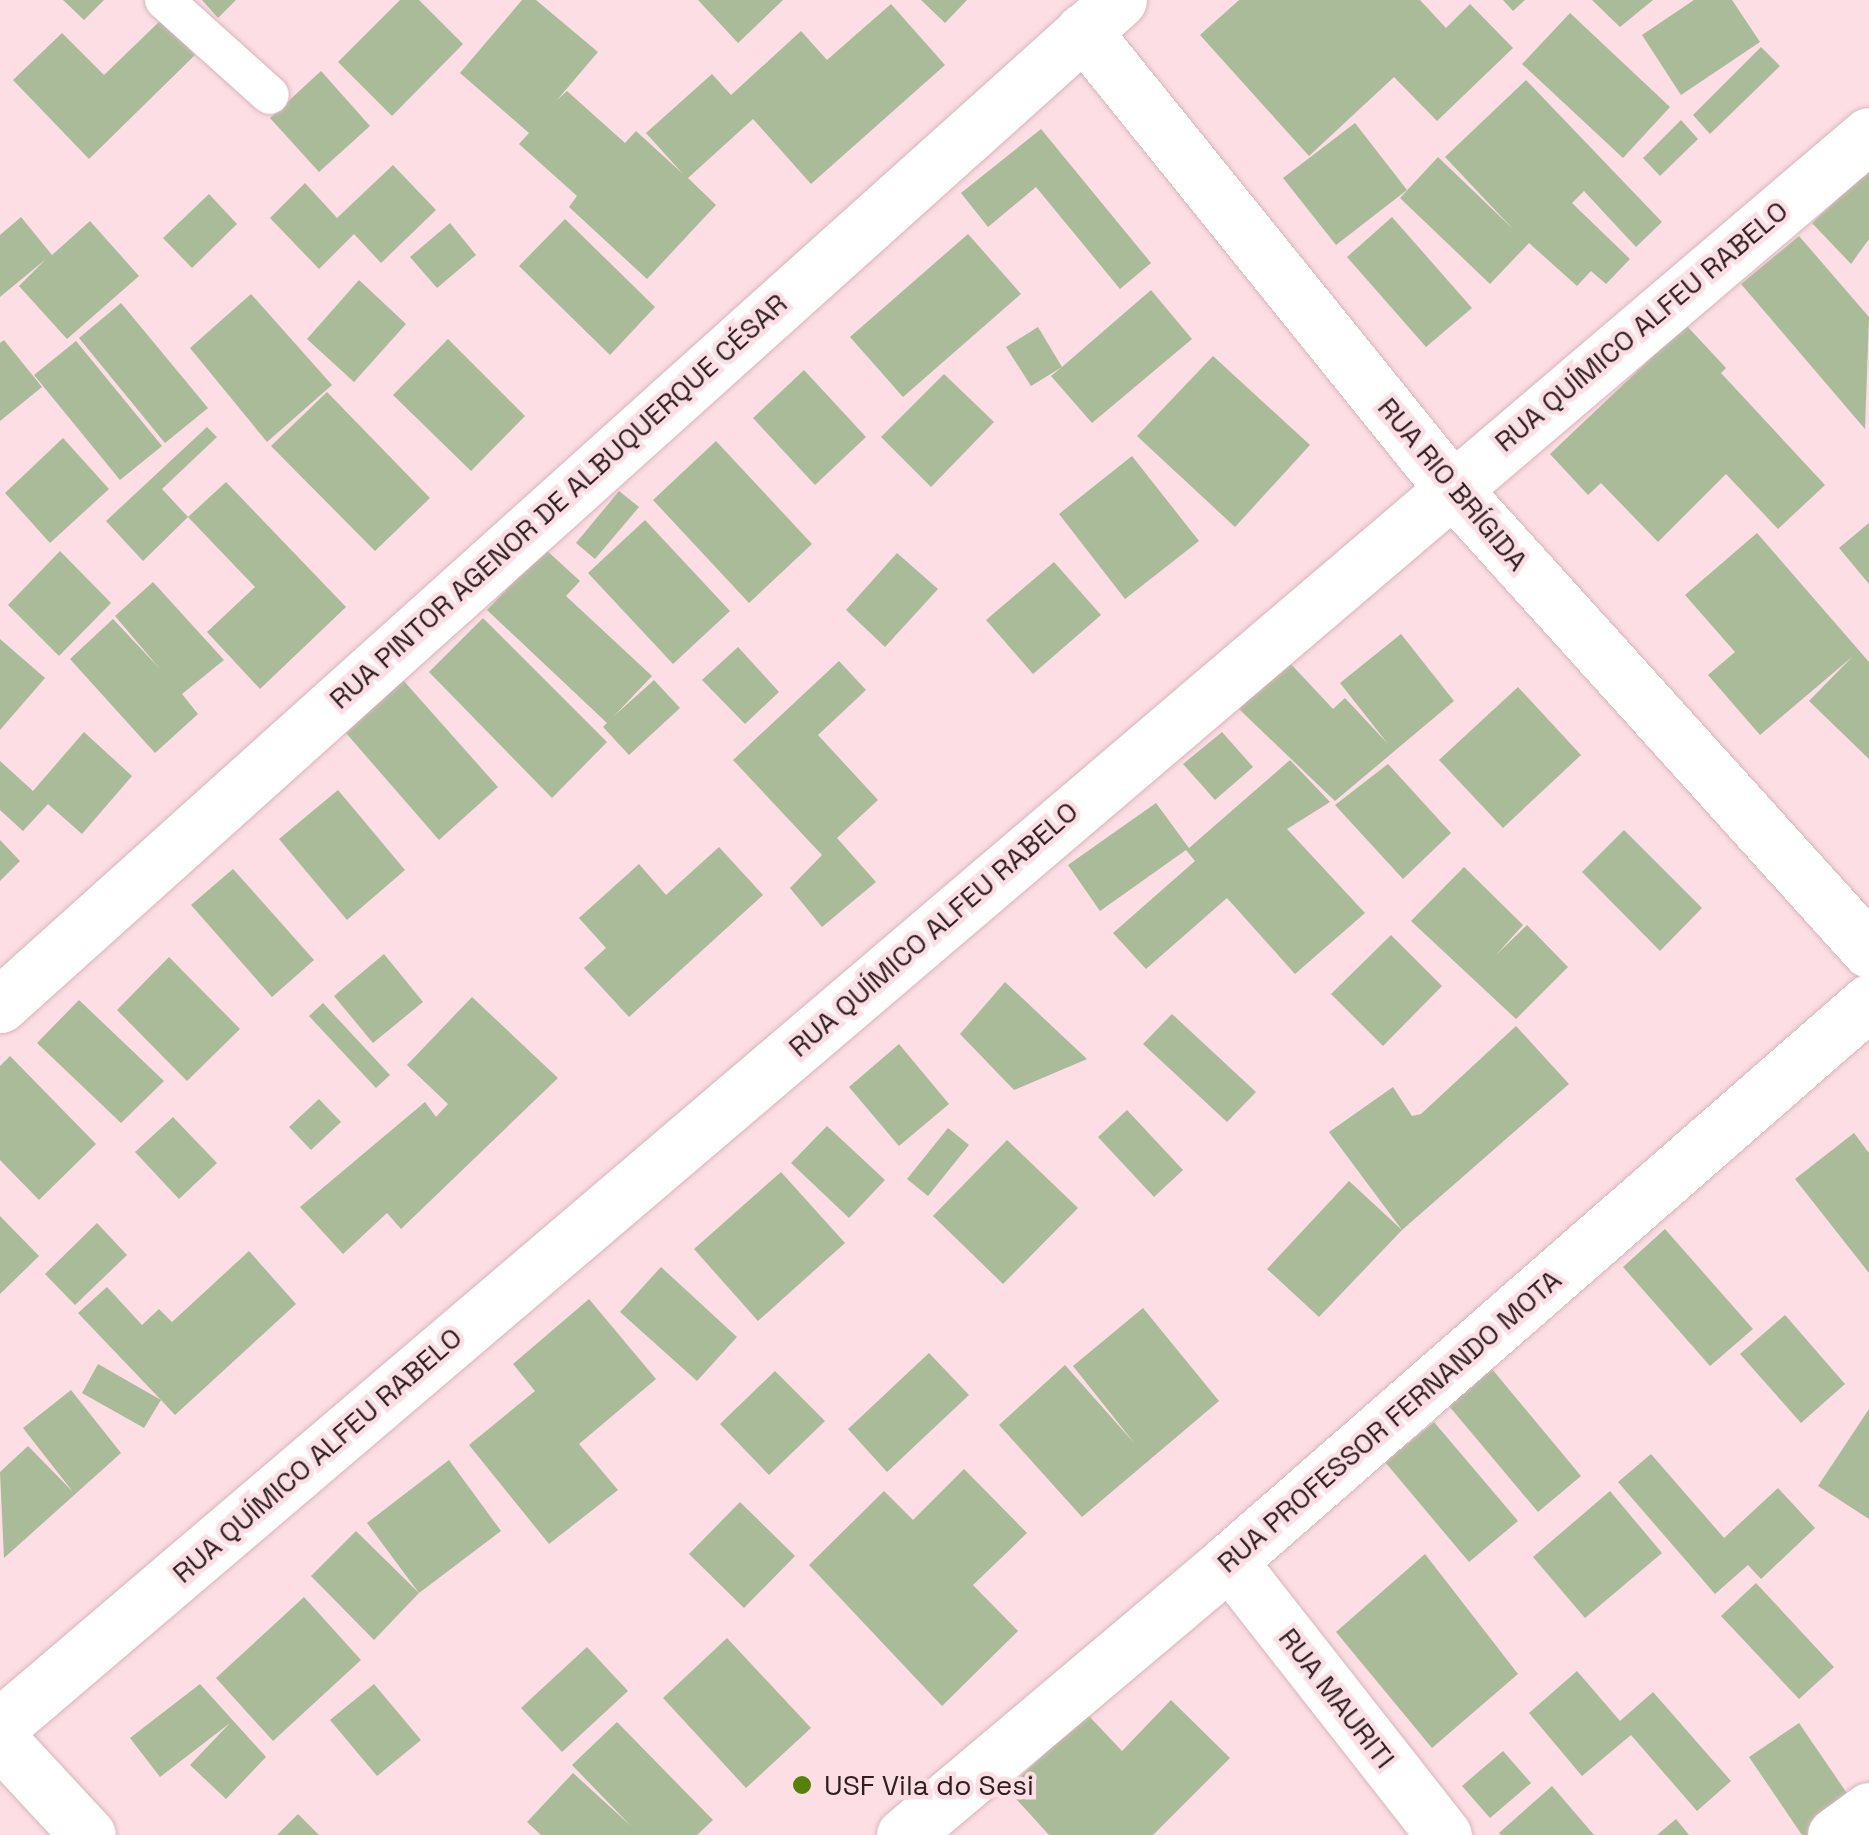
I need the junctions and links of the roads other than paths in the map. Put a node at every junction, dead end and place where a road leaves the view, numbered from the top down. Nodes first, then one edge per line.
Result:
1 (164, 0) edge
2 (1087, 10) edge
3 (270, 96) dead end
4 (1869, 135) edge
5 (1450, 486) junction
6 (1869, 950) edge
7 (1869, 1002) edge
8 (0, 1005) edge
9 (1229, 1561) junction
10 (0, 1726) edge
11 (0, 1740) edge
12 (1869, 1810) edge
13 (88, 1835) edge
14 (904, 1835) edge
15 (1444, 1835) edge
16 (1835, 1835) edge

1 - 3 lane
2 - 5 street, RUA RIO BRÍGIDA
2 - 8 street, RUA PINTOR AGENOR DE ALBUQUERQUE CÉSAR
4 - 5 street, RUA QUÍMICO ALFEU RABELO
5 - 6 street, RUA RIO BRÍGIDA
5 - 10 street, RUA QUÍMICO ALFEU RABELO
7 - 9 street, RUA PROFESSOR FERNANDO MOTA
9 - 14 street, RUA PROFESSOR FERNANDO MOTA
9 - 15 street, RUA MAURITI
11 - 13 street
12 - 16 street

